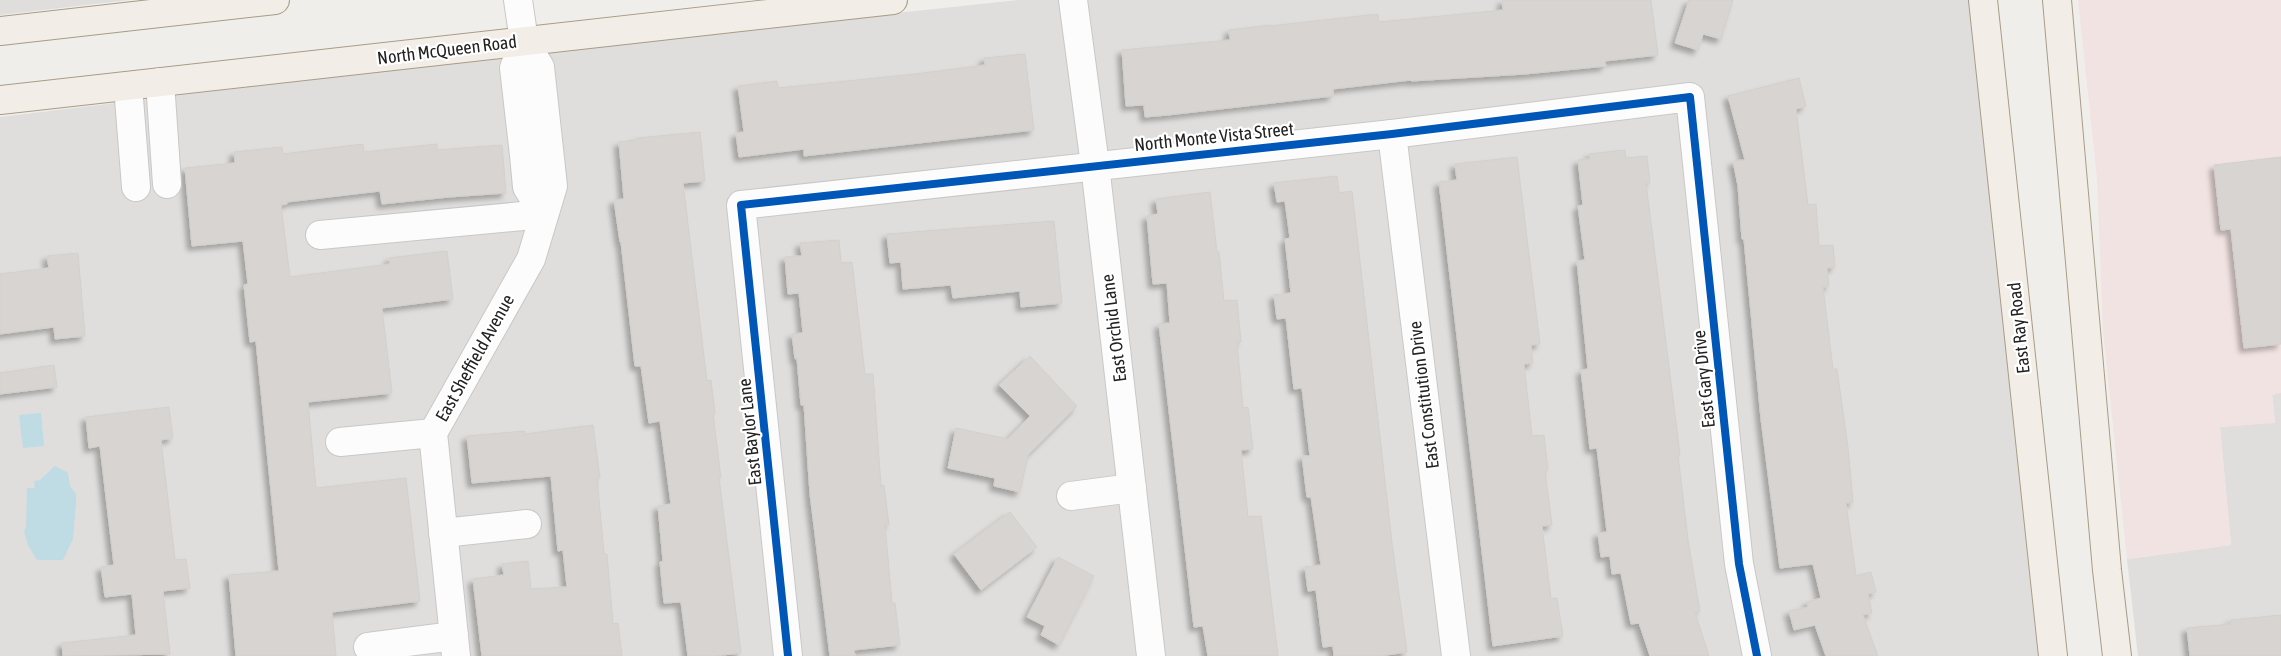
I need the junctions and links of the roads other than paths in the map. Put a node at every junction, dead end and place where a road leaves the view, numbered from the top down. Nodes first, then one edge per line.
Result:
1 (275, 0) edge
2 (518, 0) edge
3 (893, 0) edge
4 (1073, 0) edge
5 (1983, 0) edge
6 (2057, 0) edge
7 (0, 31) edge
8 (524, 41) junction
9 (160, 82) junction
10 (128, 86) junction
11 (1690, 96) joint
12 (0, 100) edge
13 (1392, 134) junction
14 (1095, 165) junction
15 (168, 184) dead end
16 (136, 187) dead end
17 (741, 205) joint
18 (544, 214) junction
19 (320, 235) dead end
20 (433, 433) junction
21 (340, 442) dead end
22 (1132, 488) junction
23 (1071, 496) dead end
24 (527, 524) dead end
25 (443, 533) junction
26 (455, 646) edge
27 (368, 647) dead end
28 (788, 656) edge
29 (1151, 656) edge
30 (1456, 656) edge
31 (1757, 656) edge
32 (2053, 656) edge
33 (2117, 656) edge

1 - 7 main road
2 - 8 street, East Sheffield Avenue
3 - 8 main road, North McQueen Road
4 - 14 street, East Orchid Lane
5 - 32 main road, East Ray Road
6 - 33 main road
8 - 9 main road, North McQueen Road
8 - 18 street, East Sheffield Avenue
9 - 10 main road, North McQueen Road
9 - 15 street
10 - 12 main road, North McQueen Road
10 - 16 street
11 - 13 street, North Monte Vista Street
11 - 31 street, East Gary Drive
13 - 14 street, North Monte Vista Street
13 - 30 street, East Constitution Drive
14 - 17 street, North Monte Vista Street
14 - 22 street, East Orchid Lane
17 - 28 street, East Baylor Lane
18 - 19 street
18 - 20 street, East Sheffield Avenue
20 - 21 street
20 - 25 street, East Sheffield Avenue
22 - 23 street
22 - 29 street, East Orchid Lane
24 - 25 street
25 - 26 street, East Sheffield Avenue
26 - 27 street

